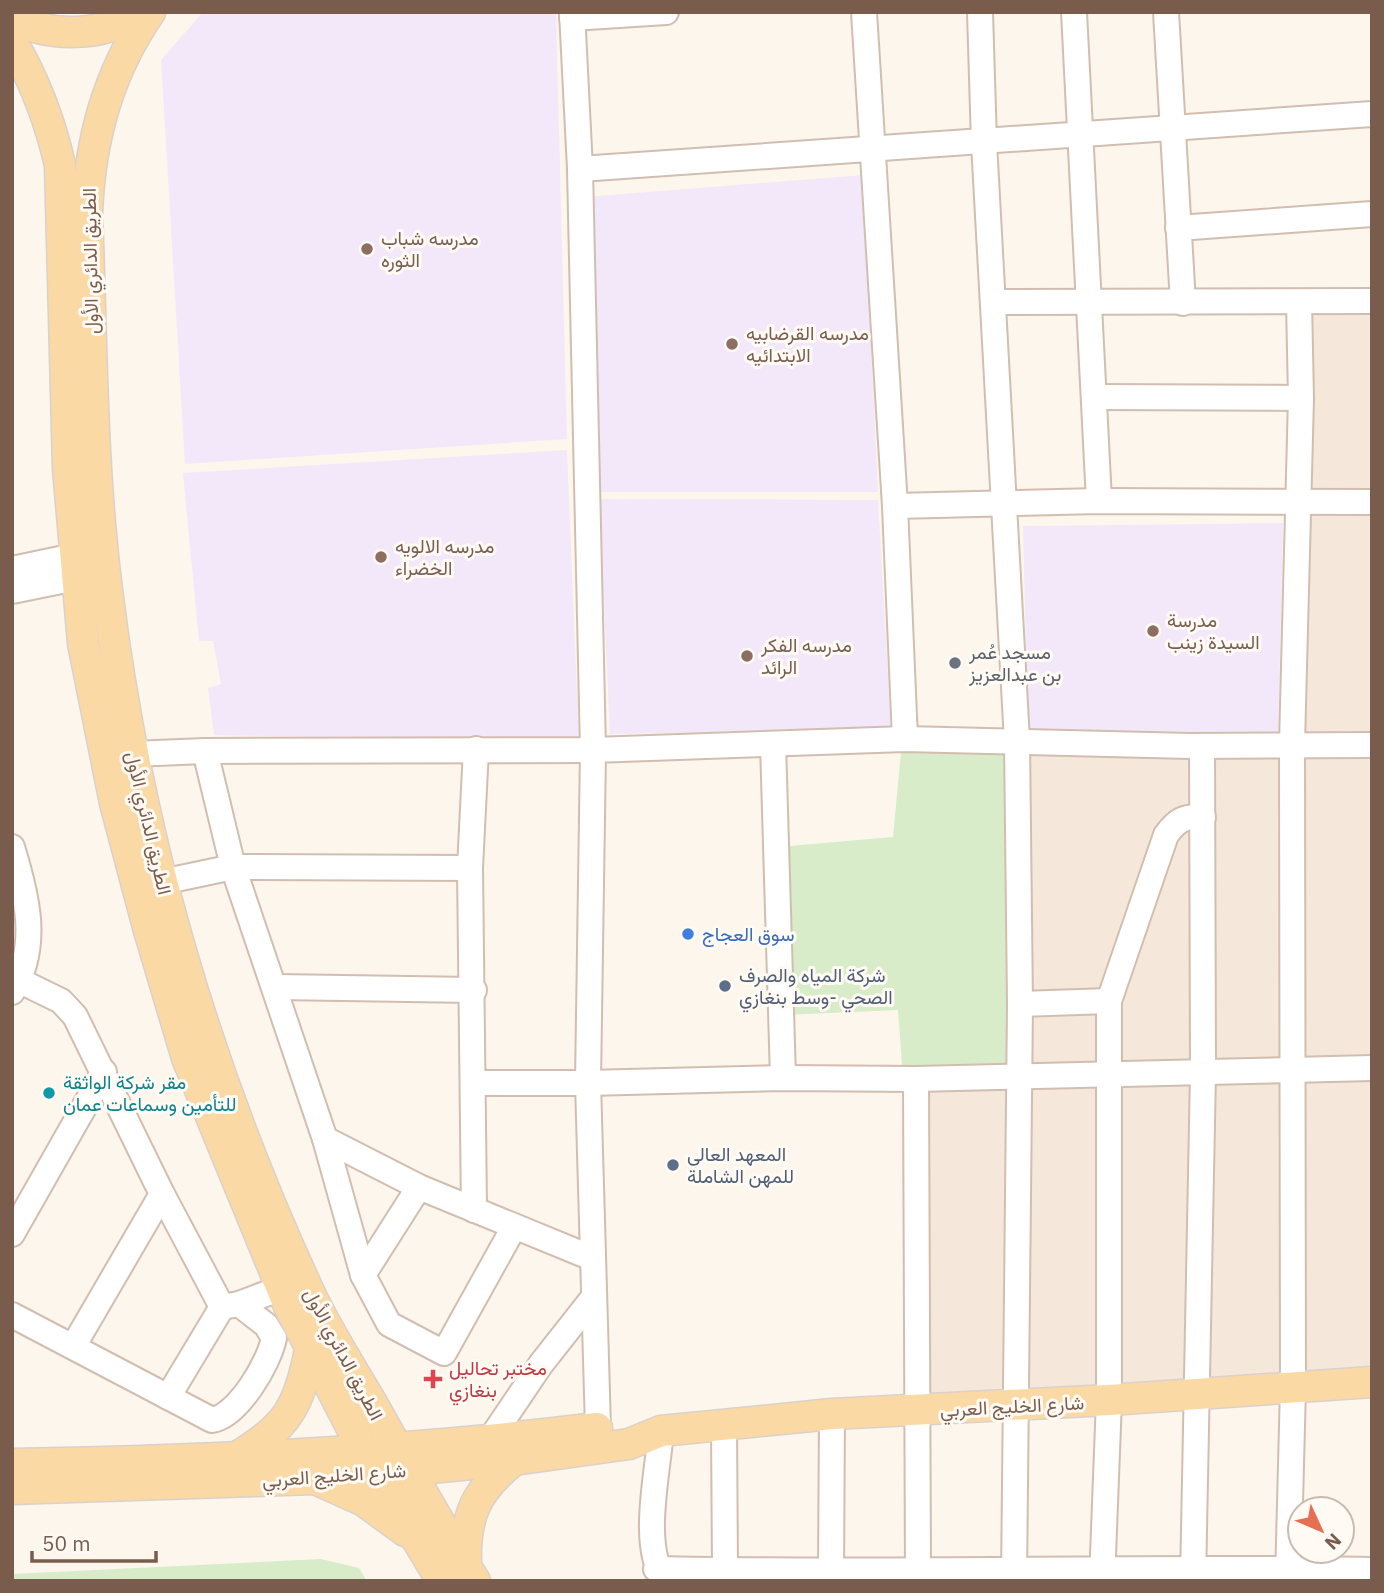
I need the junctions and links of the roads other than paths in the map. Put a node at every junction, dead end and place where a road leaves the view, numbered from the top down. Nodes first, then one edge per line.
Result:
1 (140, 12) edge
2 (150, 12) edge
3 (666, 12) edge
4 (864, 12) edge
5 (980, 12) edge
6 (1074, 12) edge
7 (1166, 12) edge
8 (572, 15) edge
9 (12, 18) edge
10 (12, 41) edge
11 (1372, 114) edge
12 (1172, 127) junction
13 (1081, 136) junction
14 (984, 143) junction
15 (875, 148) junction
16 (579, 169) junction
17 (1372, 214) edge
18 (1178, 228) junction
19 (993, 302) junction
20 (1299, 302) junction
21 (1372, 302) edge
22 (1090, 303) junction
23 (1183, 303) junction
24 (1095, 397) junction
25 (1301, 398) junction
26 (1099, 501) junction
27 (1372, 502) edge
28 (1004, 503) junction
29 (1299, 504) junction
30 (895, 506) junction
31 (75, 567) junction
32 (12, 569) edge
33 (12, 591) edge
34 (905, 739) junction
35 (1017, 741) junction
36 (772, 744) junction
37 (1292, 744) junction
38 (1372, 745) edge
39 (1202, 746) junction
40 (476, 749) junction
41 (593, 750) junction
42 (205, 751) junction
43 (132, 754) junction
44 (1203, 817) junction
45 (12, 847) edge
46 (233, 867) junction
47 (470, 868) junction
48 (162, 882) junction
49 (15, 983) edge
50 (275, 987) junction
51 (474, 990) junction
52 (1109, 1001) junction
53 (1020, 1004) junction
54 (1372, 1068) edge
55 (1293, 1069) junction
56 (104, 1072) junction
57 (1110, 1072) junction
58 (1203, 1072) junction
59 (1017, 1075) junction
60 (783, 1077) junction
61 (916, 1079) junction
62 (474, 1083) junction
63 (588, 1083) junction
64 (325, 1139) junction
65 (419, 1187) junction
66 (162, 1194) junction
67 (474, 1210) junction
68 (514, 1227) junction
69 (12, 1234) edge
70 (593, 1258) junction
71 (363, 1275) junction
72 (281, 1288) junction
73 (593, 1298) junction
74 (230, 1305) junction
75 (12, 1315) edge
76 (74, 1345) junction
77 (310, 1350) junction
78 (1372, 1382) edge
79 (1293, 1387) junction
80 (1196, 1393) junction
81 (168, 1397) junction
82 (1109, 1400) junction
83 (1015, 1405) junction
84 (373, 1406) junction
85 (917, 1411) junction
86 (832, 1414) junction
87 (723, 1424) junction
88 (598, 1428) junction
89 (657, 1432) junction
90 (489, 1441) junction
91 (453, 1444) junction
92 (235, 1458) junction
93 (401, 1459) junction
94 (514, 1460) junction
95 (370, 1461) junction
96 (12, 1464) edge
97 (315, 1479) junction
98 (12, 1489) edge
99 (417, 1541) junction
100 (725, 1570) junction
101 (1372, 1570) edge
102 (831, 1572) junction
103 (918, 1572) junction
104 (1014, 1574) edge
105 (1102, 1574) edge
106 (661, 1575) edge
107 (1193, 1575) edge
108 (1288, 1575) edge
109 (461, 1576) edge
110 (882, 1576) edge

1 - 9 main road
2 - 43 main road, الطريق الدائري الأول
3 - 8 street
4 - 15 street
5 - 14 street
6 - 13 street
7 - 12 street
8 - 16 street
10 - 31 main road, الطريق الدائري الأول
11 - 12 street
12 - 13 street
12 - 18 street
13 - 14 street
13 - 22 street
14 - 15 street
14 - 19 street
15 - 16 street
15 - 30 street
16 - 41 street
17 - 18 street
18 - 23 street
19 - 22 street
19 - 28 street
20 - 21 street
20 - 23 street
20 - 25 street
22 - 23 street
22 - 24 street
24 - 25 street
24 - 26 street
25 - 29 street
26 - 28 street
26 - 29 street
27 - 29 street
28 - 30 street
28 - 35 street
29 - 37 street
30 - 34 street
31 - 32 street
31 - 33 street
31 - 72 main road, الطريق الدائري الأول
34 - 35 street
34 - 36 street
35 - 39 street
35 - 53 street
36 - 41 street
36 - 60 street
37 - 38 street
37 - 39 street
37 - 55 street
39 - 44 street
40 - 41 street
40 - 42 street
40 - 47 street
41 - 63 street
42 - 43 street
42 - 46 street
43 - 48 main road, الطريق الدائري الأول
44 - 52 street
44 - 58 street
45 - 49 street
46 - 47 street
46 - 48 street
46 - 50 street
47 - 51 street
48 - 84 main road, الطريق الدائري الأول
49 - 56 street
50 - 51 street
50 - 64 street
51 - 62 street
52 - 53 street
52 - 57 street
53 - 59 street
54 - 55 street
55 - 58 street
55 - 79 street
56 - 66 street
56 - 69 street
57 - 58 street
57 - 59 street
57 - 82 street
58 - 80 street
59 - 61 street
59 - 83 street
60 - 61 street
60 - 63 street
61 - 85 street
62 - 63 street
62 - 67 street
63 - 70 street
64 - 65 street
64 - 71 street
65 - 67 street
65 - 71 street
66 - 74 street
66 - 76 street
67 - 68 street
68 - 70 street
68 - 71 street
70 - 73 street
72 - 74 street
72 - 77 main road, الطريق الدائري الأول
73 - 88 street
73 - 90 street
74 - 81 street
74 - 81 street
75 - 76 street
76 - 81 street
77 - 92 main road
77 - 95 main road, الطريق الدائري الأول
78 - 79 main road, شارع الخليج العربي
79 - 80 main road, شارع الخليج العربي
79 - 108 street
80 - 82 main road, شارع الخليج العربي
80 - 107 street
82 - 83 main road, شارع الخليج العربي
82 - 105 street
83 - 85 main road, شارع الخليج العربي
83 - 104 street
84 - 91 main road
84 - 93 main road, الطريق الدائري الأول
85 - 86 main road, شارع الخليج العربي
85 - 103 street
86 - 87 main road, شارع الخليج العربي
86 - 102 street
87 - 89 main road, شارع الخليج العربي
87 - 100 street
88 - 89 main road, شارع الخليج العربي
88 - 90 main road, شارع الخليج العربي
89 - 94 main road, شارع الخليج العربي
89 - 106 street
90 - 91 main road, شارع الخليج العربي
91 - 93 main road, شارع الخليج العربي
92 - 95 main road, شارع الخليج العربي
92 - 96 main road, شارع الخليج العربي
93 - 94 main road, شارع الخليج العربي
93 - 95 main road, شارع الخليج العربي
93 - 109 main road, الطريق الدائري الأول
94 - 109 main road
95 - 97 main road, شارع الخليج العربي
95 - 99 main road, الطريق الدائري الأول
97 - 98 main road, شارع الخليج العربي
97 - 99 main road
99 - 109 main road, الطريق الدائري الأول
100 - 102 street
100 - 106 street
101 - 108 street
102 - 110 street
103 - 104 street
103 - 110 street
104 - 105 street
105 - 107 street
107 - 108 street

